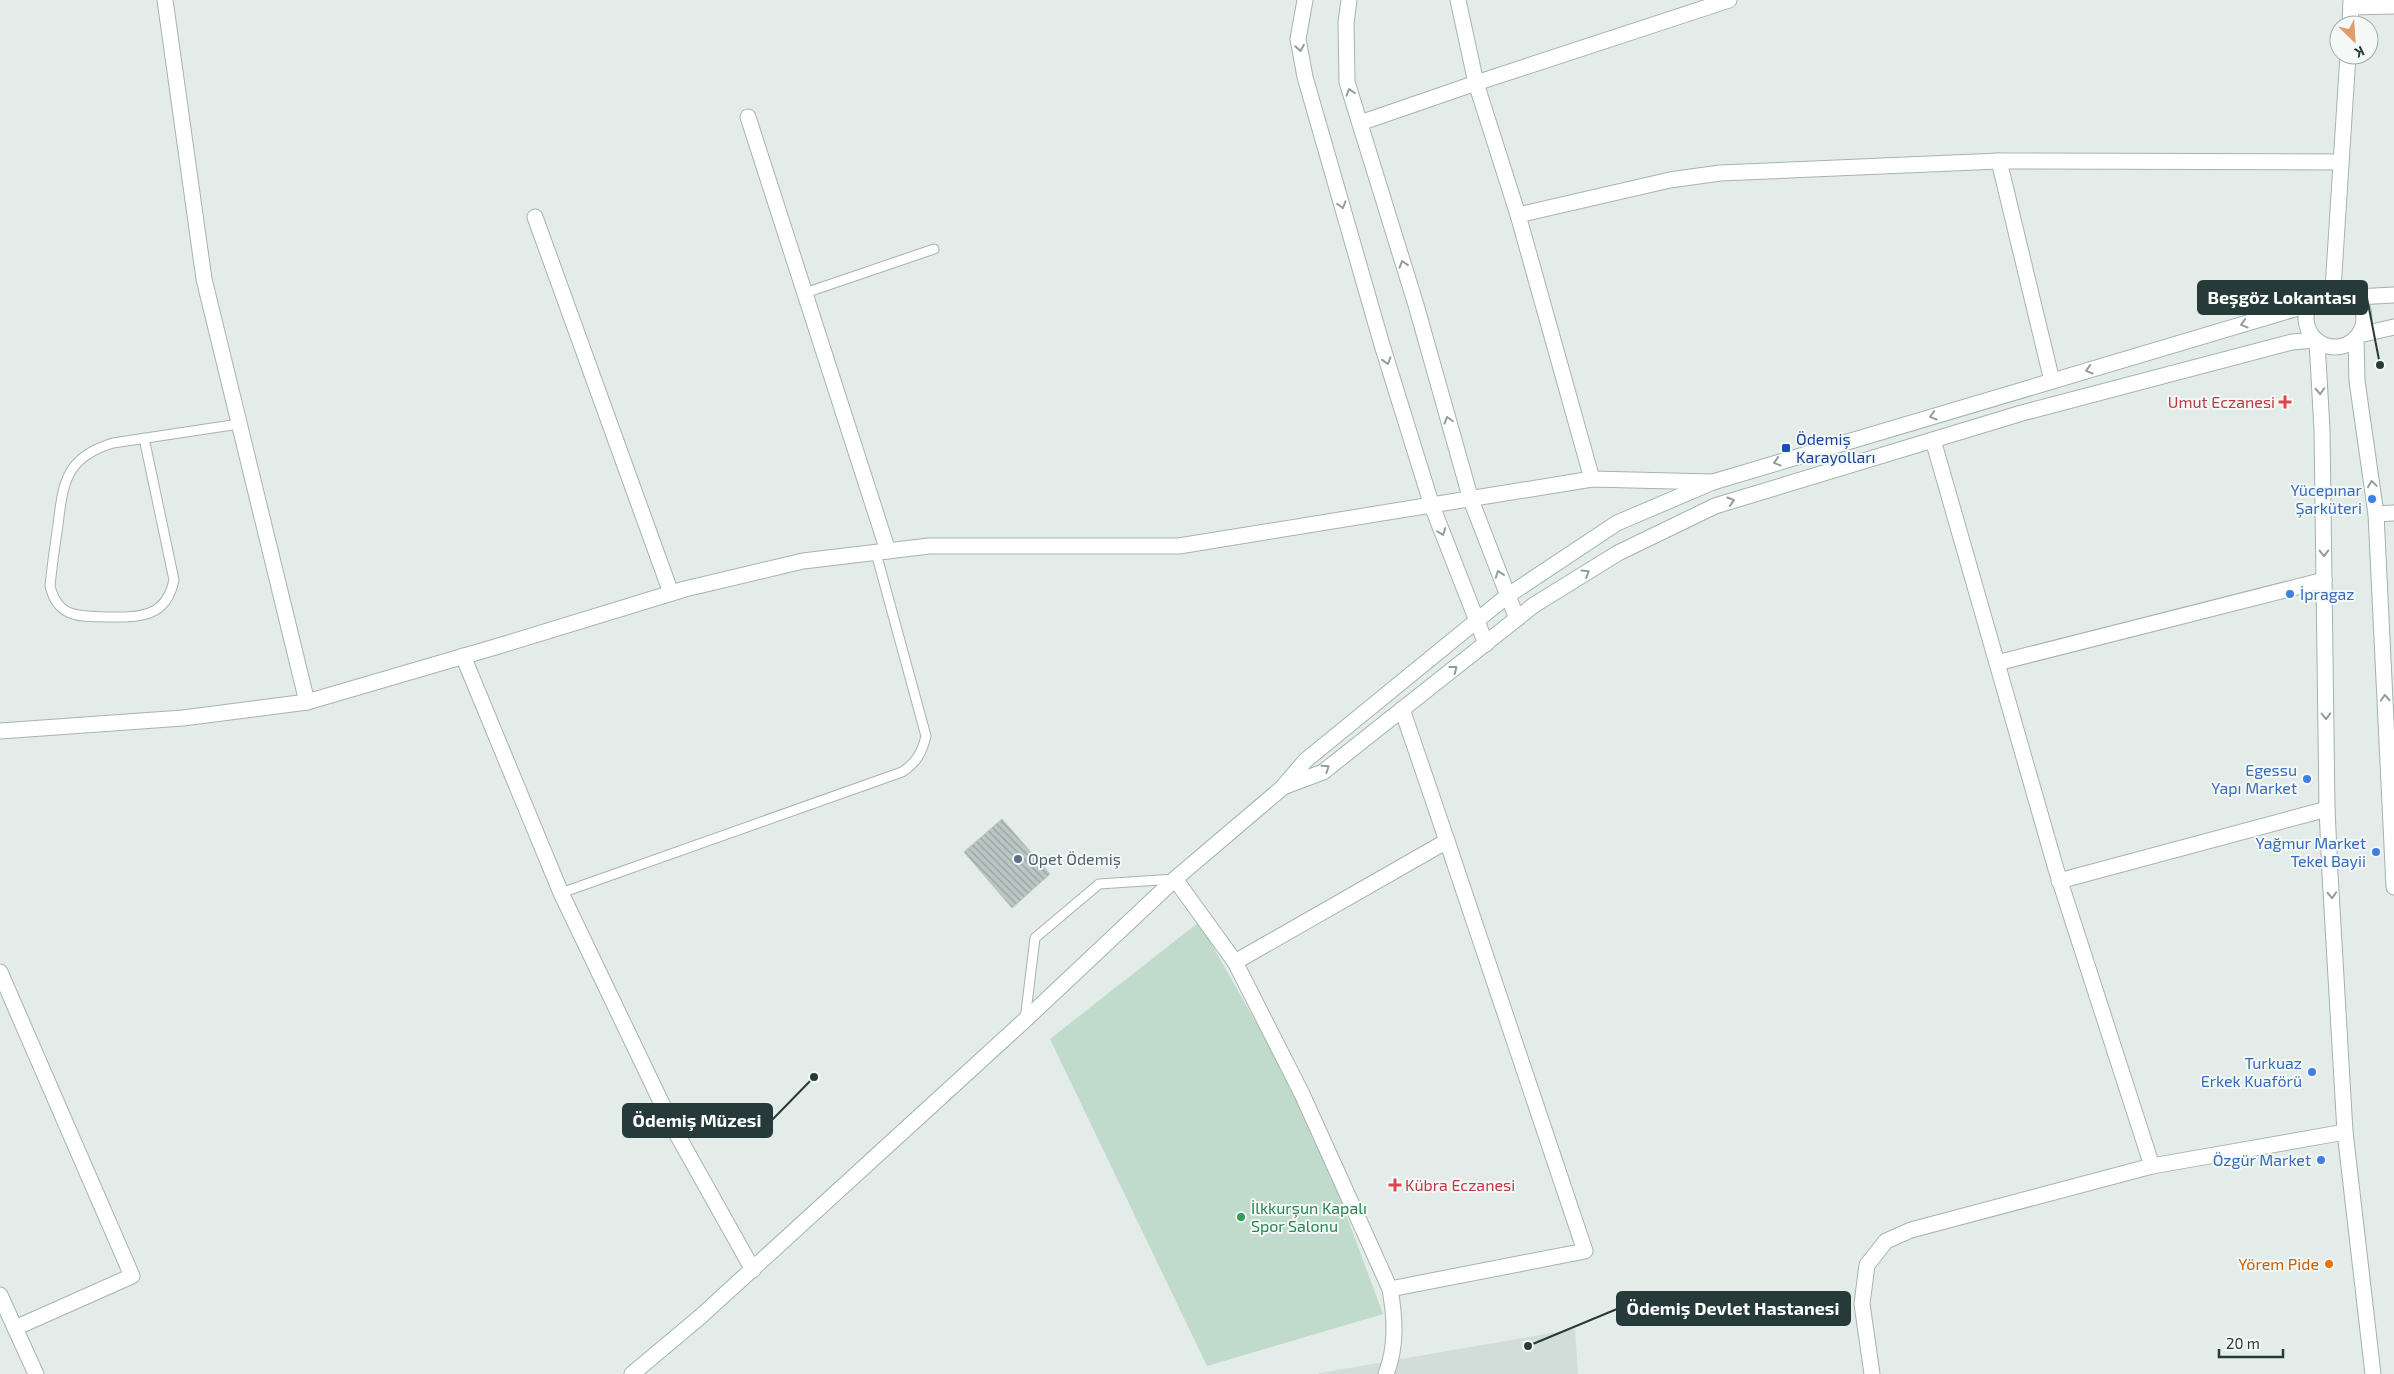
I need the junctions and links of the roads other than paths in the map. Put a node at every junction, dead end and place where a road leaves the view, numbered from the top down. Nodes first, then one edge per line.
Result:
1 (165, 0) edge
2 (1305, 0) edge
3 (1349, 0) edge
4 (1458, 0) edge
5 (1729, 0) edge
6 (2351, 4) edge
7 (2394, 6) edge
8 (2347, 65) edge
9 (1476, 82) junction
10 (748, 117) dead end
11 (1360, 123) junction
12 (1999, 161) junction
13 (2341, 162) junction
14 (1518, 215) junction
15 (535, 217) dead end
16 (934, 249) dead end
17 (2333, 289) junction
18 (805, 293) junction
19 (2394, 295) edge
20 (2356, 297) junction
21 (2308, 305) junction
22 (2394, 327) edge
23 (2358, 336) junction
24 (2316, 341) junction
25 (2052, 381) junction
26 (239, 424) junction
27 (144, 438) junction
28 (1933, 440) junction
29 (1592, 480) junction
30 (1713, 482) junction
31 (1471, 500) junction
32 (1432, 506) junction
33 (2394, 513) edge
34 (2376, 514) junction
35 (882, 552) junction
36 (2324, 580) junction
37 (671, 593) junction
38 (1507, 596) junction
39 (1476, 619) junction
40 (1517, 619) junction
41 (1486, 644) junction
42 (463, 656) junction
43 (1997, 663) junction
44 (307, 702) junction
45 (1402, 709) junction
46 (0, 731) edge
47 (1282, 788) junction
48 (2327, 809) junction
49 (1447, 841) junction
50 (2393, 864) edge
51 (1176, 879) junction
52 (2060, 881) junction
53 (2394, 887) edge
54 (561, 893) junction
55 (1235, 962) junction
56 (0, 972) edge
57 (1025, 1020) junction
58 (2345, 1132) junction
59 (2152, 1166) junction
60 (753, 1270) junction
61 (1390, 1289) junction
62 (0, 1296) edge
63 (15, 1328) junction
64 (636, 1372) edge
65 (2371, 1373) edge
66 (36, 1374) edge
67 (1386, 1374) edge
68 (1872, 1374) edge

1 - 26 street
2 -> 32 street
11 -> 3 street
4 - 9 street
5 - 9 street
6 - 7 street
8 - 13 street
9 - 11 street
9 - 14 street
10 - 18 street
31 -> 11 street
12 - 13 street
12 - 14 street
12 - 25 street
13 - 17 street
14 - 29 street
15 - 37 street
16 - 18 lane
17 - 20 street
17 - 21 street
18 - 35 street
19 - 20 street
20 - 23 street
21 - 24 street
21 -> 25 street
22 - 23 street
23 - 24 street
34 -> 23 street
24 - 28 street
24 -> 36 street
25 -> 30 street
26 - 27 lane
26 - 44 street
27 - 27 lane
40 -> 28 street
28 - 43 street
29 - 30 street
29 - 31 street
30 - 38 street
31 - 32 street
38 -> 31 street
32 - 35 street
32 -> 39 street
33 - 34 street
50 -> 34 street
35 - 37 street
35 - 54 lane
36 - 43 street
36 -> 48 street
37 - 42 street
38 - 39 street
38 - 40 street
39 - 41 street
39 - 47 street
40 - 41 street
45 -> 41 street
42 - 44 street
42 - 54 street
43 - 52 street
44 - 46 street
47 -> 45 street
45 - 49 street
47 - 51 street
48 - 52 street
48 -> 58 street
49 - 55 street
49 - 61 street
50 - 53 street
51 - 55 street
51 - 57 street
51 - 57 lane
52 - 59 street
54 - 60 street
55 - 61 street
56 - 63 street
57 - 60 street
58 - 59 street
58 - 65 street
59 - 68 street
60 - 64 street
61 - 67 street
62 - 63 street
63 - 66 street

